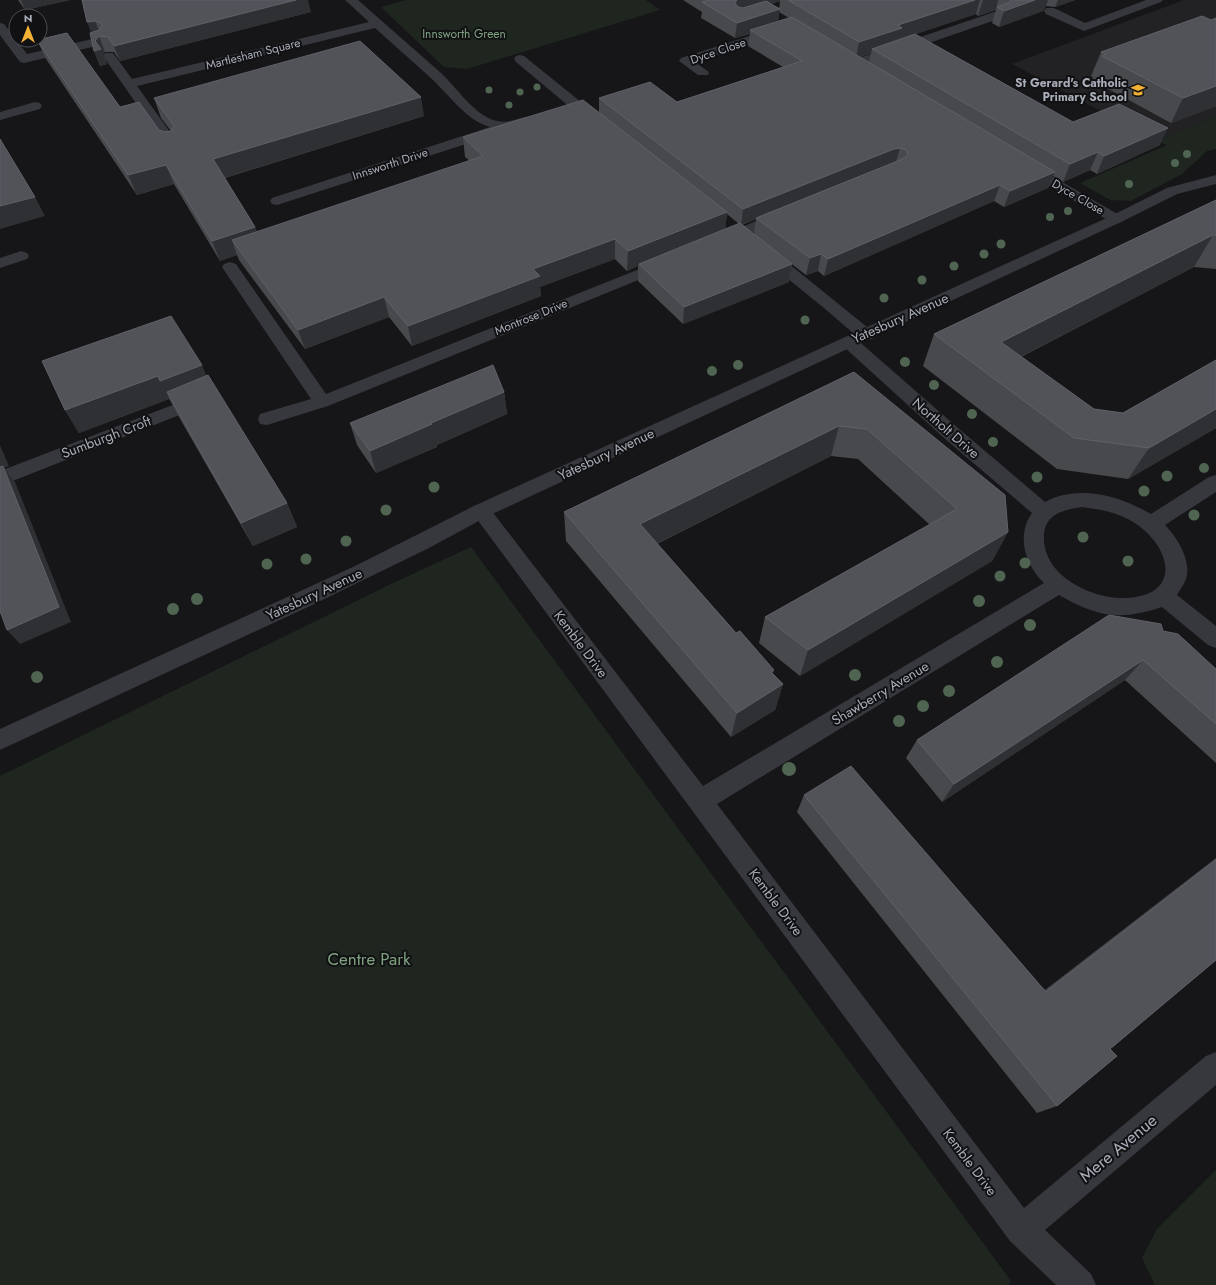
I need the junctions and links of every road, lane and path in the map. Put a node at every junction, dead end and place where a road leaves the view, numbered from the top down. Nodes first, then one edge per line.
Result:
1 (351, 0) edge
2 (1146, 1) edge
3 (1050, 11) dead end
4 (1000, 14) edge
5 (785, 22) edge
6 (377, 24) junction
7 (0, 27) edge
8 (101, 40) edge
9 (109, 56) edge
10 (842, 56) edge
11 (520, 59) dead end
12 (855, 64) junction
13 (703, 72) dead end
14 (868, 72) edge
15 (128, 84) junction
16 (29, 92) dead end
17 (576, 105) junction
18 (562, 110) edge
19 (589, 115) edge
20 (0, 116) edge
21 (540, 117) edge
22 (501, 126) junction
23 (173, 146) edge
24 (1018, 162) edge
25 (1216, 179) edge
26 (277, 201) dead end
27 (799, 209) edge
28 (1116, 219) junction
29 (744, 236) junction
30 (704, 248) edge
31 (21, 256) dead end
32 (682, 257) edge
33 (0, 263) edge
34 (230, 267) dead end
35 (857, 338) junction
36 (212, 396) edge
37 (322, 402) junction
38 (268, 419) dead end
39 (0, 479) edge
40 (1216, 482) edge
41 (481, 511) junction
42 (1044, 512) junction
43 (1151, 524) junction
44 (1059, 585) junction
45 (1164, 597) junction
46 (1216, 640) edge
47 (0, 740) edge
48 (700, 801) junction
49 (1216, 1066) edge
50 (1021, 1230) junction
51 (1080, 1285) edge

1 - 6 street, Innsworth Drive
2 - 3 street
4 - 12 street
5 - 13 street, Dyce Close
6 - 15 street, Martlesham Square
6 - 22 street, Innsworth Drive
7 - 8 street
9 - 15 street
10 - 12 street
11 - 17 street
12 - 14 street
15 - 23 street
16 - 20 street
17 - 18 street
17 - 19 street
21 - 22 street, Innsworth Drive
22 - 26 street, Innsworth Drive
24 - 28 street, Dyce Close
25 - 28 street, Yatesbury Avenue
27 - 29 street
28 - 35 street, Yatesbury Avenue
29 - 30 street
29 - 35 street
31 - 33 street
32 - 37 street, Montrose Drive
34 - 37 street
35 - 41 street, Yatesbury Avenue
35 - 42 street, Northolt Drive
36 - 39 street, Sumburgh Croft
37 - 38 street, Montrose Drive
40 - 43 street
41 - 47 street, Yatesbury Avenue
41 - 48 street, Kemble Drive
42 - 43 street
42 - 44 street
43 - 45 street
44 - 45 street
44 - 48 street, Shawberry Avenue
45 - 46 street
48 - 50 street, Kemble Drive
49 - 50 street, Mere Avenue
50 - 51 street, Kemble Drive

